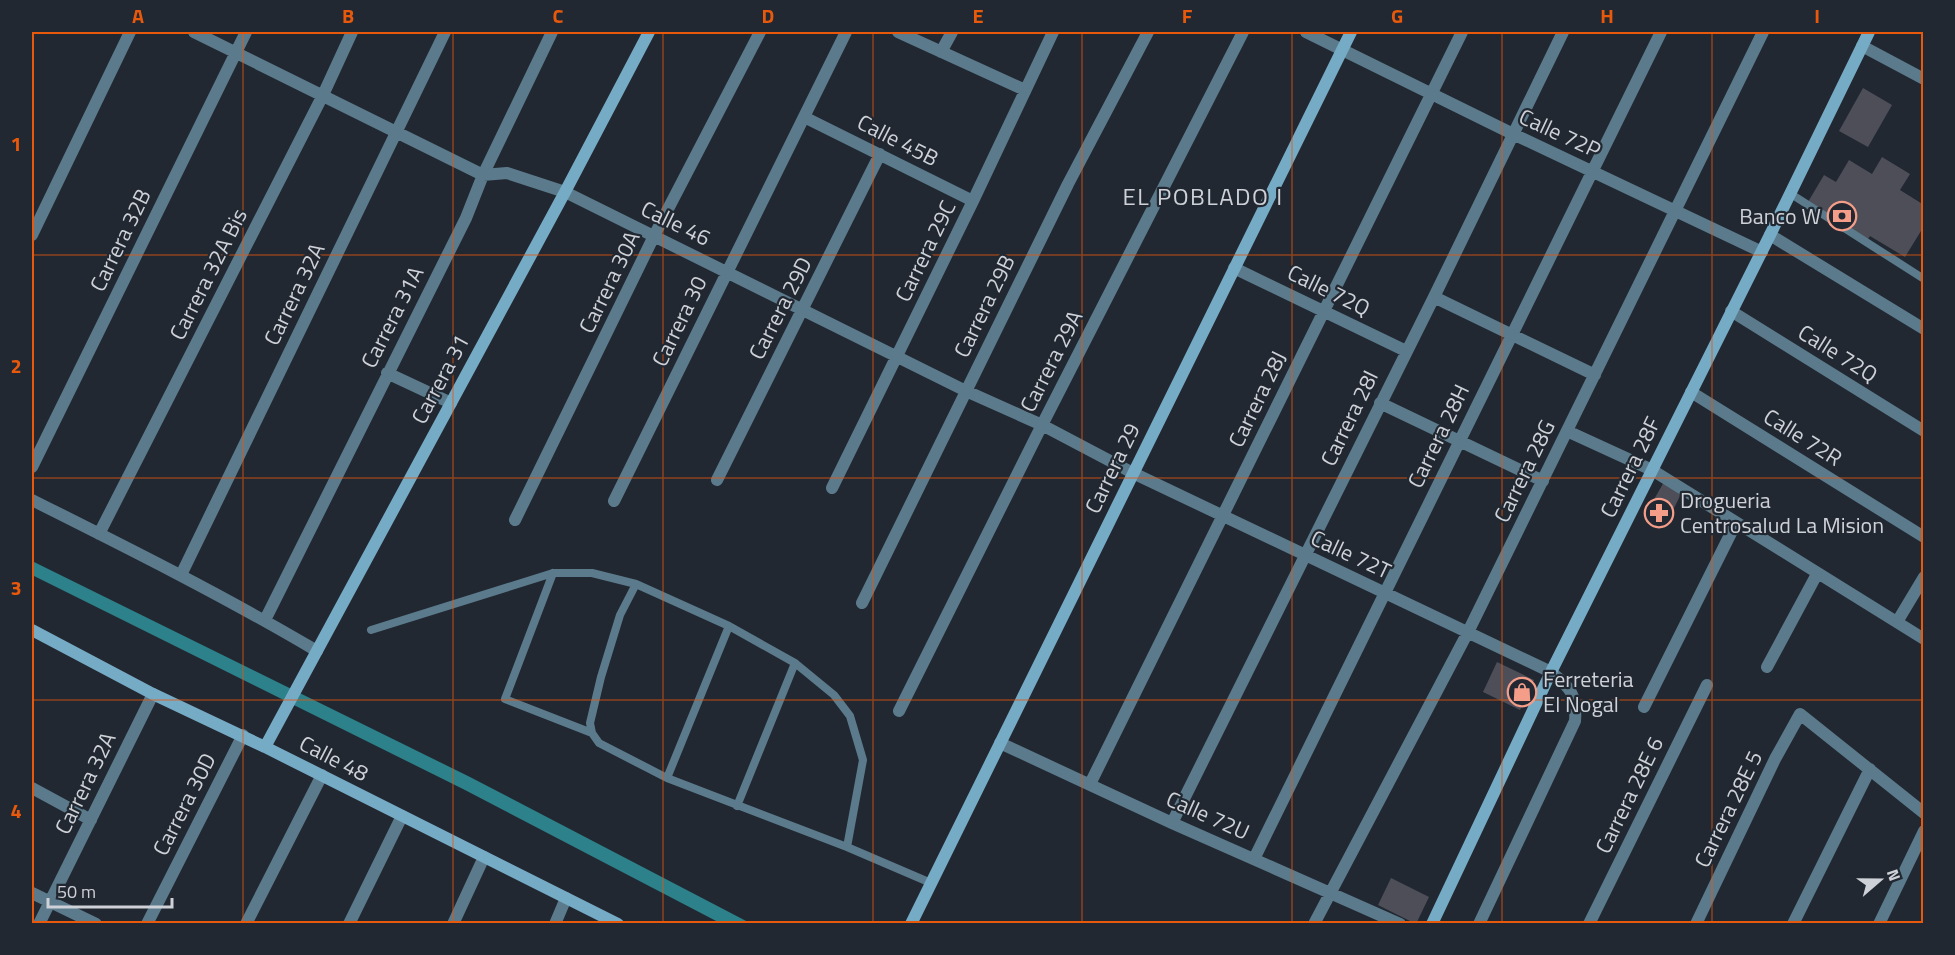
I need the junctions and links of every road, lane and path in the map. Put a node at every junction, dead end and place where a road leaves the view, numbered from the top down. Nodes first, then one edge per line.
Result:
1 (130, 32) edge
2 (194, 32) edge
3 (246, 32) edge
4 (352, 32) edge
5 (445, 32) edge
6 (552, 32) edge
7 (649, 32) edge
8 (760, 32) edge
9 (846, 32) edge
10 (898, 32) edge
11 (952, 32) edge
12 (1053, 32) edge
13 (1149, 32) edge
14 (1243, 32) edge
15 (1306, 32) edge
16 (1351, 32) edge
17 (1462, 32) edge
18 (1563, 32) edge
19 (1661, 32) edge
20 (1763, 32) edge
21 (1869, 32) edge
22 (1862, 46) junction
23 (1342, 50) junction
24 (236, 52) junction
25 (941, 52) junction
26 (1923, 79) edge
27 (1025, 90) junction
28 (1432, 93) junction
29 (323, 95) junction
30 (804, 117) junction
31 (396, 132) junction
32 (1513, 134) junction
33 (880, 154) junction
34 (1592, 170) junction
35 (483, 175) junction
36 (565, 192) junction
37 (1791, 194) junction
38 (973, 201) junction
39 (1674, 212) junction
40 (32, 235) edge
41 (654, 236) junction
42 (1770, 236) junction
43 (1761, 252) junction
44 (1234, 268) junction
45 (727, 272) junction
46 (1923, 279) edge
47 (1434, 297) junction
48 (802, 310) junction
49 (1324, 310) junction
50 (1731, 311) junction
51 (1923, 329) edge
52 (1511, 335) junction
53 (1406, 351) junction
54 (897, 356) junction
55 (387, 373) junction
56 (1595, 375) junction
57 (966, 391) junction
58 (1690, 392) junction
59 (451, 403) junction
60 (1380, 403) junction
61 (1042, 426) junction
62 (1567, 431) junction
63 (1923, 431) edge
64 (1460, 440) junction
65 (32, 467) edge
66 (1652, 470) junction
67 (1133, 473) junction
68 (717, 480) dead end
69 (1543, 481) junction
70 (832, 488) dead end
71 (32, 500) edge
72 (614, 501) dead end
73 (1223, 516) junction
74 (515, 520) dead end
75 (1736, 523) junction
76 (99, 534) junction
77 (1923, 537) edge
78 (1304, 556) junction
79 (553, 573) junction
80 (1817, 574) junction
81 (182, 575) junction
82 (1923, 577) edge
83 (636, 584) junction
84 (1384, 593) junction
85 (862, 603) dead end
86 (265, 620) junction
87 (1897, 622) junction
88 (729, 626) junction
89 (371, 630) dead end
90 (32, 631) edge
91 (1468, 632) junction
92 (1923, 639) edge
93 (316, 651) junction
94 (795, 663) junction
95 (1767, 667) dead end
96 (1551, 672) junction
97 (1707, 685) dead end
98 (153, 694) junction
99 (1644, 707) dead end
100 (899, 711) dead end
101 (592, 733) junction
102 (243, 735) junction
103 (1000, 743) junction
104 (265, 747) junction
105 (1870, 769) junction
106 (322, 775) junction
107 (667, 778) junction
108 (1090, 784) junction
109 (32, 788) edge
110 (737, 806) junction
111 (1923, 813) edge
112 (402, 816) junction
113 (91, 820) junction
114 (1172, 823) junction
115 (1923, 831) edge
116 (847, 847) junction
117 (484, 857) junction
118 (1254, 859) junction
119 (931, 884) junction
120 (32, 893) edge
121 (1330, 894) junction
122 (566, 898) junction
123 (50, 902) junction
124 (39, 924) edge
125 (96, 924) edge
126 (147, 924) edge
127 (246, 924) edge
128 (349, 924) edge
129 (453, 924) edge
130 (555, 924) edge
131 (618, 924) edge
132 (911, 924) edge
133 (1314, 924) edge
134 (1400, 924) edge
135 (1432, 924) edge
136 (1479, 924) edge
137 (1589, 924) edge
138 (1696, 924) edge
139 (1793, 924) edge
140 (1879, 924) edge

1 - 40 street
2 - 24 street, Calle 46
3 - 24 street, Carrera 32B
4 - 29 street, Carrera 32A Bis
5 - 31 street, Carrera 32A
6 - 35 street, Carrera 31A
7 - 36 street, Carrera 31
8 - 41 street, Carrera 30A
9 - 30 street, Carrera 30
10 - 25 street
11 - 25 street
12 - 27 street, Carrera 29C
13 - 57 street, Carrera 29B
14 - 61 street, Carrera 29A
15 - 23 street, Calle 72P
16 - 23 street, Carrera 29
17 - 28 street, Carrera 28J
18 - 32 street, Carrera 28I
19 - 34 street, Carrera 28H
20 - 39 street, Carrera 28G
21 - 22 street, Carrera 28F
22 - 26 street
22 - 37 street, Carrera 28F
23 - 28 street, Calle 72P
23 - 44 street, Carrera 29
24 - 29 street, Calle 46
24 - 65 street, Carrera 32B
25 - 27 street
27 - 38 street, Carrera 29C
28 - 32 street, Calle 72P
28 - 49 street, Carrera 28J
29 - 31 street, Calle 46
29 - 76 street, Carrera 32A Bis
30 - 33 street, Calle 45B
30 - 45 street, Carrera 30
31 - 35 street, Calle 46
31 - 81 street, Carrera 32A
32 - 34 street, Calle 72P
32 - 47 street, Carrera 28I
33 - 38 street, Calle 45B
33 - 48 street, Carrera 29D
34 - 39 street, Calle 72P
34 - 52 street, Carrera 28H
35 - 36 street, Calle 46
35 - 55 street, Carrera 31A
36 - 41 street, Calle 46
36 - 59 street, Carrera 31
37 - 42 street, Carrera 28F
37 - 46 lane
38 - 54 street, Carrera 29C
39 - 43 street, Calle 72P
39 - 56 street, Carrera 28G
41 - 45 street, Calle 46
41 - 74 street, Carrera 30A
42 - 43 street, Carrera 28F
42 - 51 street
43 - 50 street, Carrera 28F
44 - 49 street, Calle 72Q
44 - 67 street, Carrera 29
45 - 48 street, Calle 46
45 - 72 street, Carrera 30
47 - 52 street
47 - 53 street, Carrera 28I
48 - 54 street, Calle 46
48 - 68 street, Carrera 29D
49 - 53 street, Calle 72Q
49 - 73 street, Carrera 28J
50 - 58 street, Carrera 28F
50 - 63 street, Calle 72Q
52 - 56 street
52 - 64 street, Carrera 28H
53 - 60 street, Carrera 28I
54 - 57 street, Calle 46
54 - 70 street, Carrera 29C
55 - 59 street
55 - 86 street, Carrera 31A
56 - 62 street, Carrera 28G
57 - 61 street, Calle 46
57 - 85 street, Carrera 29B
58 - 66 street, Carrera 28F
58 - 77 street, Calle 72R
59 - 93 street, Carrera 31
60 - 64 street
60 - 78 street, Carrera 28I
61 - 67 street, Calle 46
61 - 100 street, Carrera 29A
62 - 66 street
62 - 69 street, Carrera 28G
64 - 69 street
64 - 84 street, Carrera 28H
66 - 75 street
66 - 96 street, Carrera 28F
67 - 73 street, Calle 72T
67 - 103 street, Carrera 29
69 - 91 street, Carrera 28G
71 - 76 street
73 - 78 street, Calle 72T
73 - 108 street, Carrera 28J
75 - 80 street
75 - 99 street
76 - 81 street
78 - 84 street, Calle 72T
78 - 114 street, Carrera 28I
79 - 83 lane
79 - 89 lane
79 - 101 lane
80 - 87 street
80 - 95 street
81 - 86 street
82 - 87 street
83 - 88 lane
83 - 101 lane
84 - 91 street, Calle 72T
84 - 118 street, Carrera 28H
86 - 93 street
87 - 92 street
88 - 94 lane
88 - 107 lane
90 - 98 street, Calle 48
91 - 96 street, Calle 72T
91 - 121 street, Carrera 28G
93 - 104 street, Carrera 31
94 - 110 lane
94 - 116 lane
96 - 135 street, Carrera 28F
96 - 136 street, Calle 72T
97 - 137 street, Carrera 28E 6
98 - 102 street, Calle 48
98 - 113 street, Carrera 32A
101 - 107 lane
102 - 104 street, Calle 48
102 - 126 street, Carrera 30D
103 - 108 street, Calle 72U
103 - 119 street, Carrera 29
104 - 106 street, Calle 48
105 - 111 street
105 - 138 street, Carrera 28E 5
105 - 139 street
106 - 112 street, Calle 48
106 - 127 street
107 - 110 lane
108 - 114 street, Calle 72U
109 - 113 street
110 - 116 lane
112 - 117 street, Calle 48
112 - 128 street
113 - 123 street, Carrera 32A
114 - 118 street, Calle 72U
115 - 140 street
116 - 119 lane
117 - 122 street, Calle 48
117 - 129 street
118 - 121 street, Calle 72U
119 - 132 street, Carrera 29
120 - 123 street
121 - 133 street, Carrera 28G
121 - 134 street, Calle 72U
122 - 130 street
122 - 131 street, Calle 48
123 - 124 street, Carrera 32A
123 - 125 street

